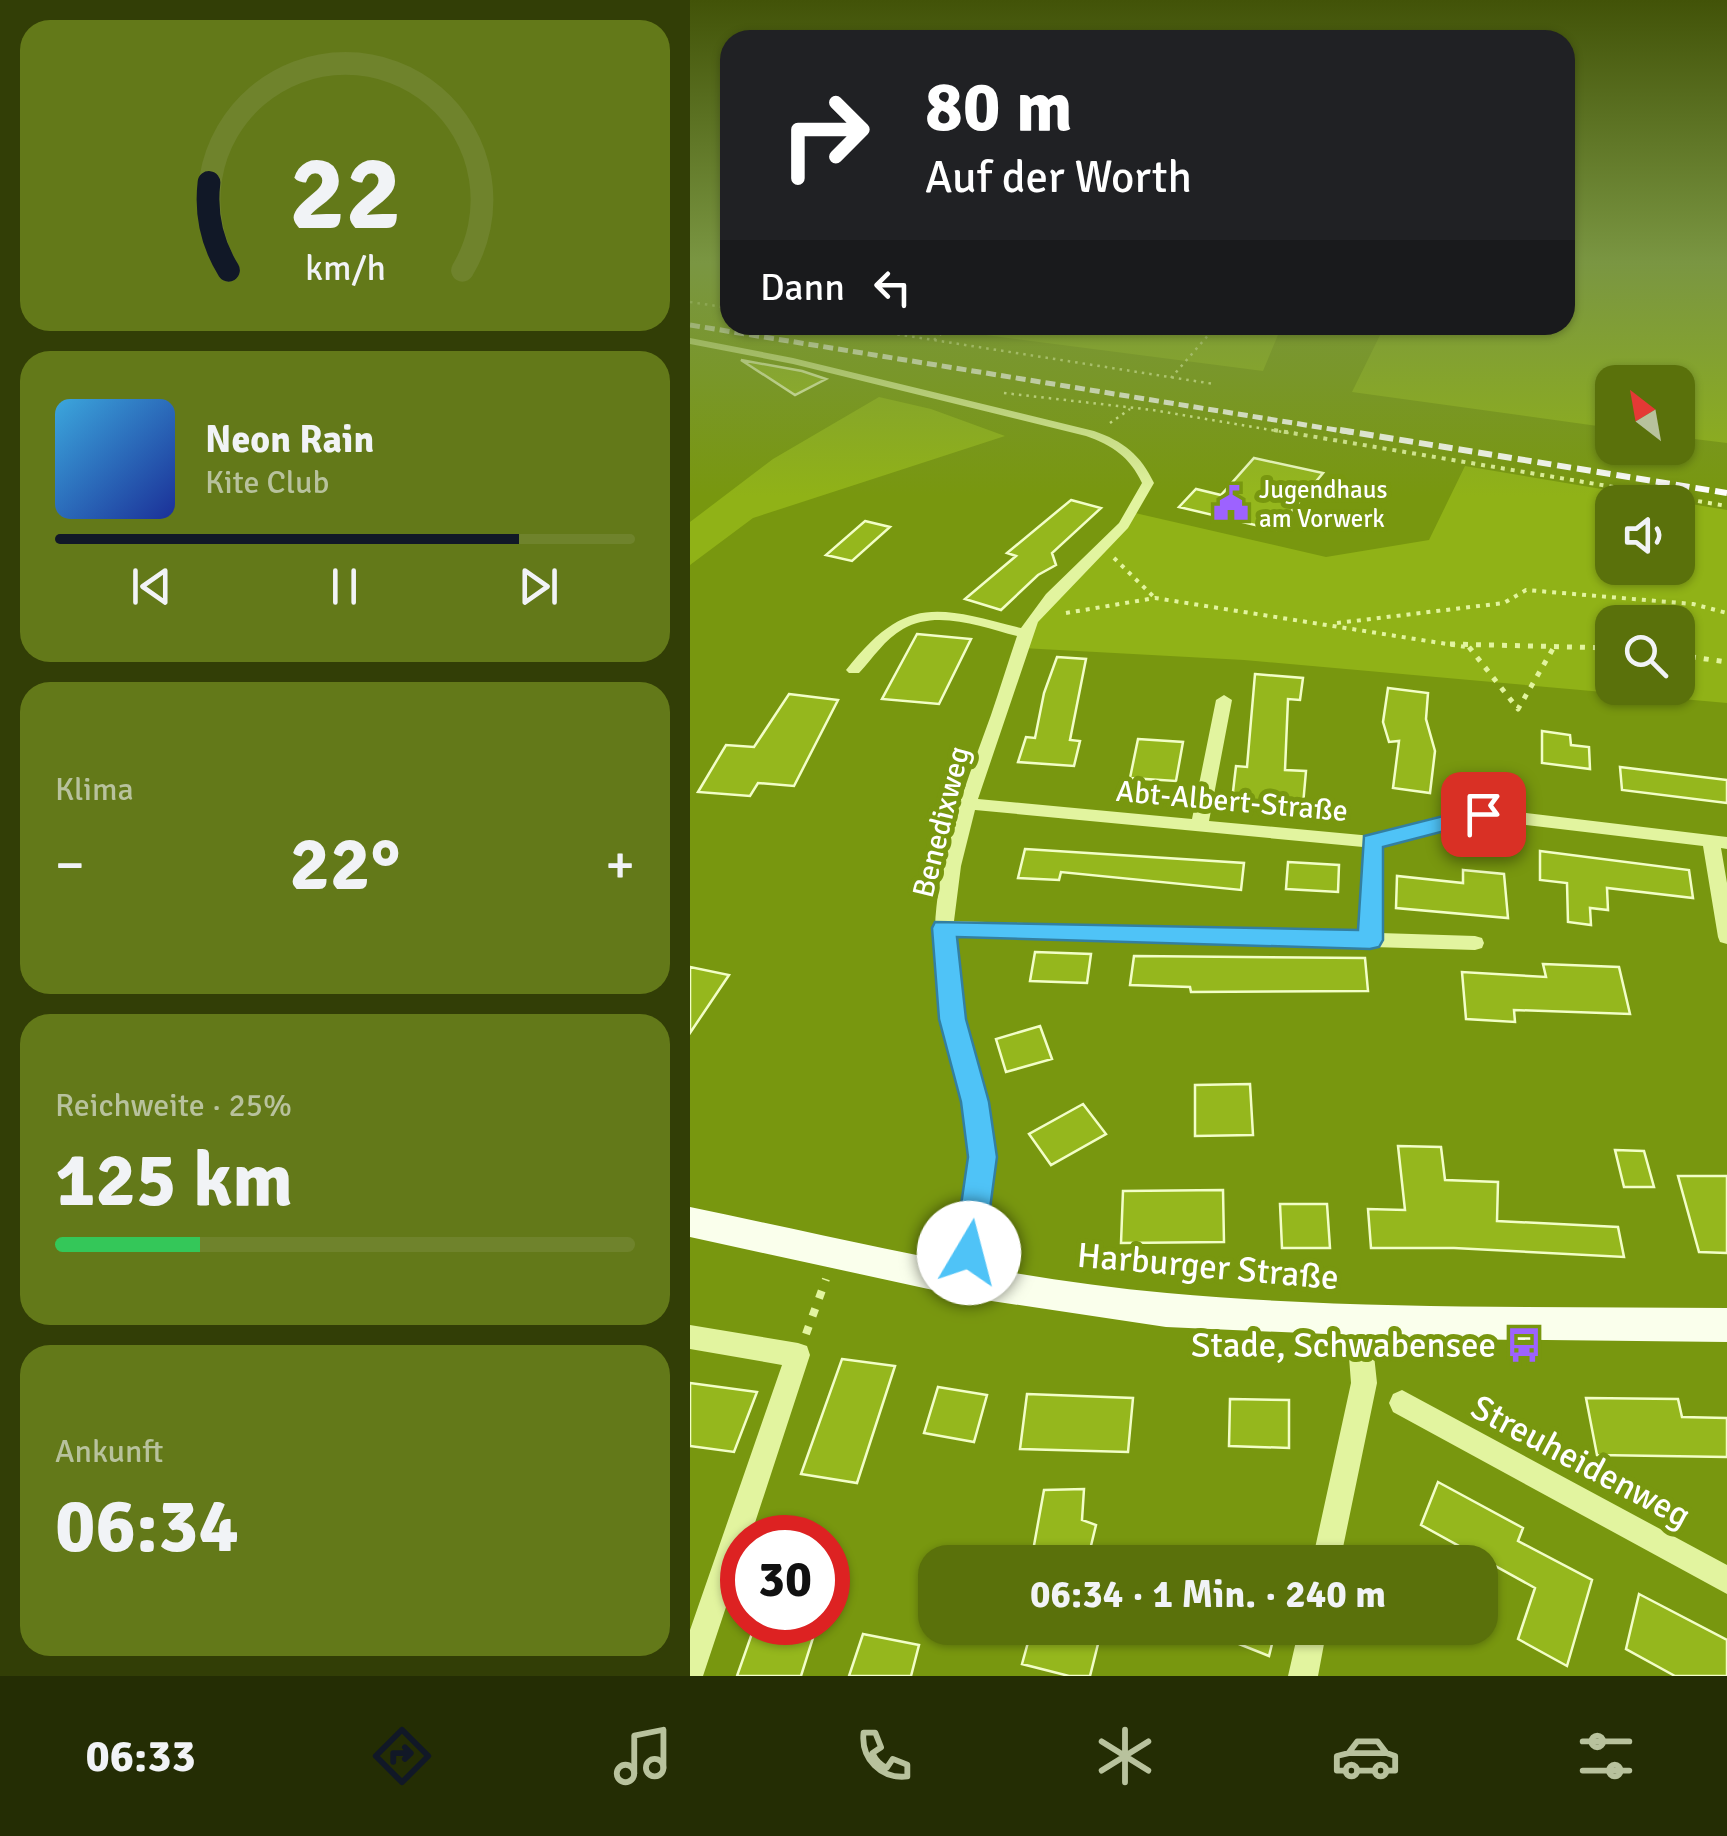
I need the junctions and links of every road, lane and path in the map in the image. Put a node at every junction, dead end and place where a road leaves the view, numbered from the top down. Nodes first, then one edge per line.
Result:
1 (929, 339) edge
2 (1205, 339) edge
3 (934, 340) joint
4 (690, 341) edge
5 (1171, 378) junction
6 (1214, 384) dead end
7 (996, 392) dead end
8 (1727, 506) edge
9 (1106, 550) junction
10 (1155, 598) junction
11 (1727, 613) edge
12 (1330, 624) junction
13 (1030, 626) junction
14 (1554, 646) junction
15 (1595, 647) edge
16 (1469, 648) junction
17 (1695, 658) edge
18 (1727, 662) edge
19 (854, 670) dead end
20 (1224, 700) dead end
21 (968, 804) junction
22 (1199, 827) junction
23 (1372, 842) junction
24 (1719, 842) edge
25 (944, 928) junction
26 (1727, 937) edge
27 (1370, 940) junction
28 (1475, 943) dead end
29 (690, 1222) edge
30 (835, 1256) junction
31 (965, 1281) junction
32 (1358, 1318) junction
33 (1727, 1325) edge
34 (690, 1337) edge
35 (798, 1356) junction
36 (1402, 1403) dead end
37 (1330, 1545) edge
38 (1727, 1580) edge
39 (1309, 1645) edge
40 (690, 1672) edge
41 (1302, 1676) edge

1 - 3 path
2 - 5 path
3 - 5 path
4 - 9 street, Benedixweg
5 - 6 path
7 - 8 path
9 - 10 path
9 - 13 street, Benedixweg
10 - 12 path
10 - 13 path
11 - 12 path
12 - 16 path
13 - 19 street
13 - 21 street, Benedixweg
14 - 15 path
14 - 16 path
14 - 16 path
17 - 18 path
20 - 22 street
21 - 22 street, Abt-Albert-Straße
21 - 25 street, Benedixweg
22 - 23 street, Abt-Albert-Straße
23 - 24 street, Abt-Albert-Straße
23 - 27 street
24 - 26 street
25 - 27 street
25 - 31 street, Benedixweg
27 - 28 street
29 - 30 main road, Harburger Straße
30 - 31 main road, Harburger Straße
30 - 35 path
31 - 32 main road, Harburger Straße
32 - 33 main road, Harburger Straße
32 - 37 street
34 - 35 street
35 - 40 street
36 - 38 street, Streuheidenweg
39 - 41 street

